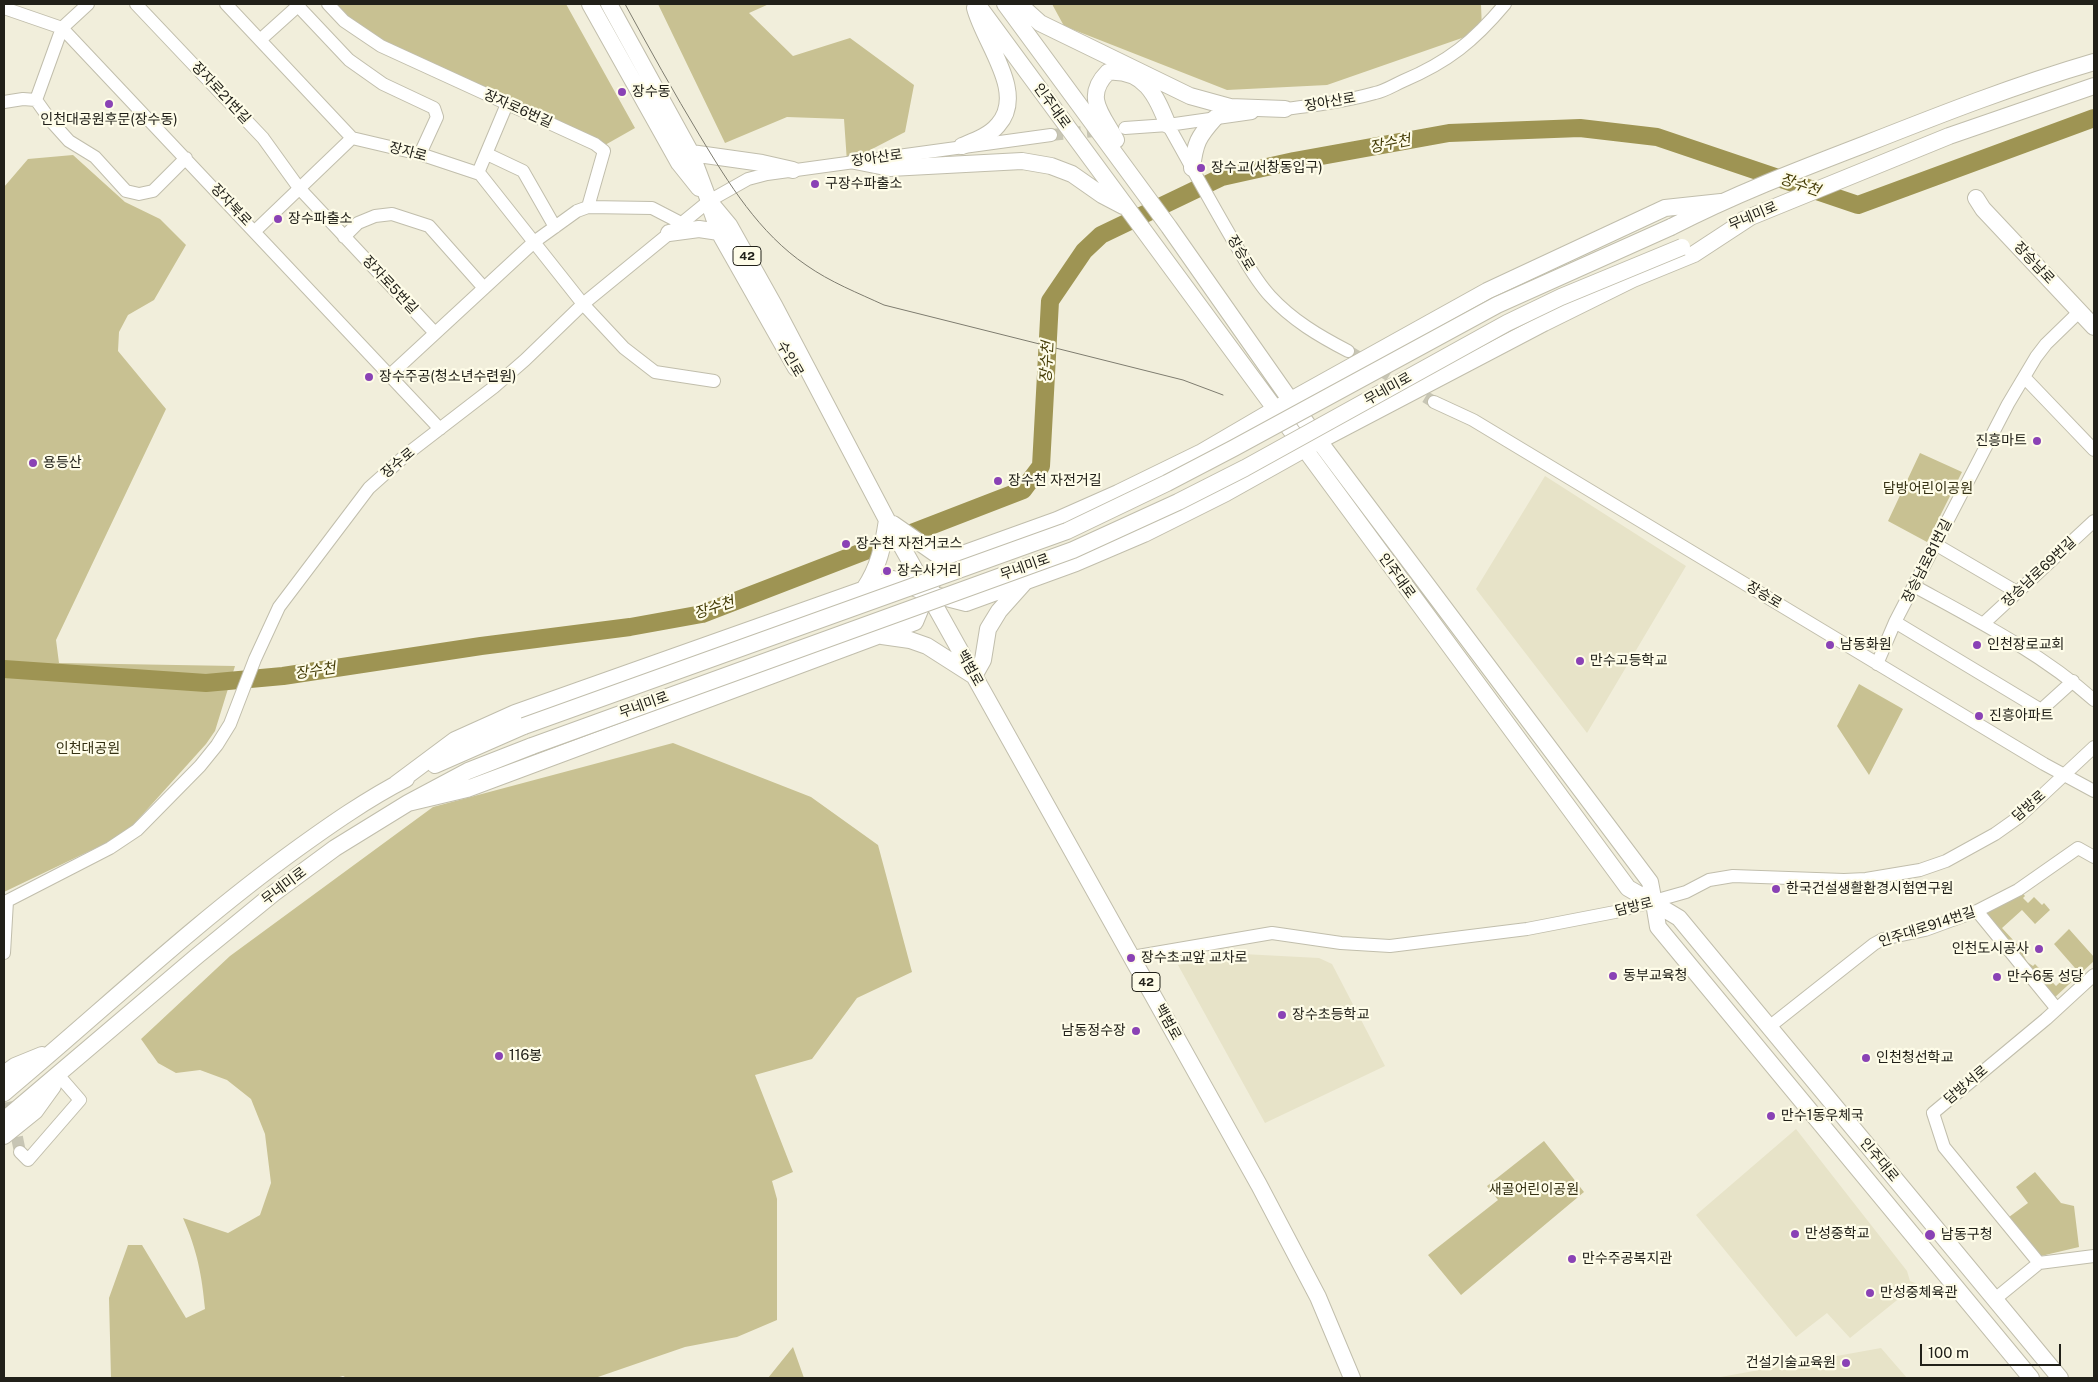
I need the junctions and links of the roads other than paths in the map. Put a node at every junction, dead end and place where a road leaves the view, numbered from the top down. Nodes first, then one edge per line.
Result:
1 (88, 4) edge
2 (136, 4) edge
3 (226, 4) edge
4 (328, 4) edge
5 (590, 4) edge
6 (609, 4) edge
7 (973, 4) edge
8 (978, 4) edge
9 (1005, 4) edge
10 (1019, 4) edge
11 (1505, 4) edge
12 (299, 5) edge
13 (4, 8) edge
14 (62, 28) junction
15 (260, 40) junction
16 (2094, 62) edge
17 (2094, 86) edge
18 (36, 100) junction
19 (4, 102) edge
20 (507, 104) junction
21 (1285, 109) junction
22 (1215, 118) junction
23 (1168, 125) junction
24 (1125, 128) dead end
25 (1051, 135) tunnel mouth
26 (352, 138) junction
27 (962, 146) junction
28 (691, 153) junction
29 (420, 154) junction
30 (487, 154) junction
31 (186, 158) junction
32 (855, 161) junction
33 (793, 170) junction
34 (1194, 172) junction
35 (478, 173) junction
36 (299, 188) junction
37 (1147, 197) junction
38 (1976, 198) dead end
39 (709, 201) junction
40 (1720, 202) junction
41 (588, 207) junction
42 (1127, 208) junction
43 (1752, 216) junction
44 (555, 227) junction
45 (675, 228) junction
46 (255, 231) junction
47 (719, 232) junction
48 (344, 237) junction
49 (534, 242) junction
50 (484, 288) junction
51 (583, 304) junction
52 (2080, 312) junction
53 (2094, 327) edge
54 (435, 333) junction
55 (1348, 351) tunnel mouth
56 (390, 375) junction
57 (2024, 377) junction
58 (714, 381) dead end
59 (1291, 400) junction
60 (1434, 402) tunnel mouth
61 (1275, 410) junction
62 (440, 429) junction
63 (1319, 441) junction
64 (1304, 450) junction
65 (2094, 450) edge
66 (885, 515) junction
67 (2094, 520) edge
68 (1936, 544) junction
69 (967, 552) junction
70 (868, 582) junction
71 (1026, 582) junction
72 (1914, 586) junction
73 (2017, 592) junction
74 (927, 593) junction
75 (1895, 622) junction
76 (1984, 624) junction
77 (877, 636) junction
78 (1878, 664) junction
79 (974, 676) junction
80 (2072, 681) junction
81 (2094, 700) edge
82 (2094, 747) edge
83 (2065, 775) junction
84 (396, 784) junction
85 (2094, 791) edge
86 (408, 803) junction
87 (2094, 857) edge
88 (5, 901) edge
89 (1654, 902) junction
90 (1977, 911) junction
91 (4, 953) edge
92 (1132, 957) junction
93 (2094, 975) edge
94 (2057, 1009) junction
95 (1769, 1027) junction
96 (55, 1050) junction
97 (65, 1070) junction
98 (4, 1074) edge
99 (4, 1093) edge
100 (4, 1120) edge
101 (4, 1136) edge
102 (20, 1152) dead end
103 (2094, 1256) edge
104 (2040, 1263) junction
105 (1995, 1299) junction
106 (1352, 1378) edge
107 (2031, 1378) edge
108 (2060, 1378) edge

1 - 14 street
2 - 36 street, 장자로21번길
3 - 15 street
4 - 20 street, 장자로6번길
5 - 39 main road, 수인로 / 42
6 - 28 main road, 수인로 / 42
7 - 27 main road
8 - 42 main road, 인주대로
9 - 37 main road, 인주대로
10 - 21 main road
11 - 21 street, 장아산로
12 - 15 street
12 - 29 street
13 - 14 street, 장자북로
14 - 18 street
14 - 31 street, 장자북로
15 - 26 street
16 - 40 main road, 무네미로
17 - 43 main road, 무네미로
18 - 19 street
18 - 31 street
20 - 30 street
20 - 41 street, 장자로6번길
21 - 22 street, 장아산로
22 - 23 street, 장아산로
22 - 34 main road
23 - 24 street, 장아산로
23 - 34 street, 장승로
23 - 37 main road
25 - 27 street, 장아산로
26 - 29 street, 장자로
26 - 36 street
27 - 32 street, 장아산로
28 - 33 main road
28 - 39 main road, 수인로 / 42
29 - 35 street, 장자로
30 - 35 street
30 - 44 street
31 - 46 street, 장자북로
32 - 33 street, 장아산로
32 - 42 main road
33 - 39 street, 장아산로
34 - 55 street, 장승로
35 - 49 street
36 - 46 street
36 - 48 street, 장자로5번길
37 - 59 main road, 인주대로
38 - 52 main road, 장승남로
39 - 45 street, 장수로
39 - 47 main road, 수인로 / 42
39 - 66 main road, 수인로 / 42
40 - 59 main road
40 - 84 main road, 무네미로, bridge
41 - 44 street
41 - 45 street
42 - 61 main road, 인주대로
43 - 63 main road
43 - 86 main road, 무네미로, bridge
44 - 49 street
45 - 47 main road
45 - 51 street, 장수로
46 - 56 street, 장자북로
47 - 66 main road, 수인로 / 42
48 - 50 street
48 - 54 street, 장자로5번길
49 - 50 street
49 - 51 street
50 - 54 street
51 - 58 street
51 - 62 street, 장수로
52 - 53 main road, 장승남로
52 - 57 street, 장승남로81번길
54 - 56 street
56 - 62 street, 장자북로
57 - 65 street
57 - 68 street, 장승남로81번길
59 - 61 main road
59 - 63 main road, 인주대로
60 - 78 street, 장승로
61 - 64 main road, 인주대로
61 - 69 main road
62 - 88 street, 장수로
63 - 64 main road
63 - 89 main road, 인주대로
64 - 71 main road
64 - 89 main road, 인주대로
66 - 69 main road
66 - 70 main road
66 - 74 main road, 수인로 / 42
67 - 73 street, 장승남로69번길
68 - 72 street, 장승남로81번길
68 - 73 street
69 - 74 main road
70 - 74 main road
70 - 84 main road
71 - 74 main road
71 - 79 main road
72 - 75 street, 장승남로81번길
72 - 76 street
73 - 76 street, 장승남로69번길
74 - 77 main road
74 - 79 main road, 백범로 / 42
75 - 78 street, 장승남로81번길
75 - 80 street
76 - 80 street
77 - 79 main road
77 - 86 main road
78 - 83 street, 장승로
79 - 92 main road, 백범로 / 42
80 - 81 street
82 - 83 street, 담방로
83 - 85 street, 장승로
83 - 89 street, 담방로
84 - 96 main road, 무네미로
86 - 97 main road, 무네미로
87 - 90 street, 인주대로914번길
88 - 91 street
89 - 92 street, 담방로
89 - 95 main road, 인주대로
89 - 107 main road, 인주대로
90 - 94 street
90 - 95 street, 인주대로914번길
92 - 106 main road, 백범로 / 42
93 - 94 street, 담방서로
94 - 104 street, 담방서로
95 - 105 main road, 인주대로
96 - 98 main road
96 - 99 main road, 무네미로
97 - 100 main road, 무네미로
97 - 101 main road
97 - 102 street
103 - 104 street
104 - 105 street
105 - 108 main road, 인주대로

